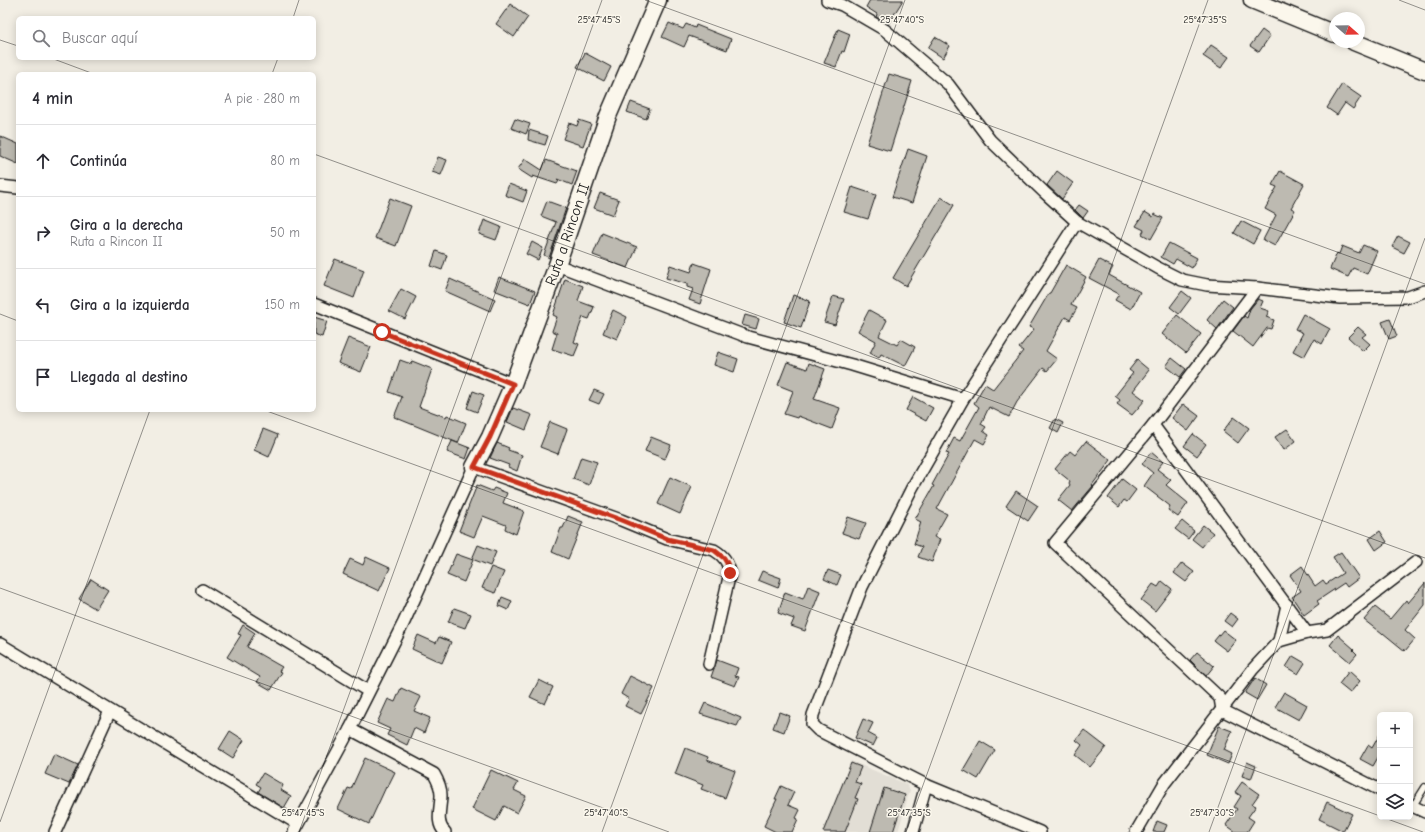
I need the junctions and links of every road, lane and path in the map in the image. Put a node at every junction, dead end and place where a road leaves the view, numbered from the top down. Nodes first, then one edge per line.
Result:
1 (658, 0) edge
2 (827, 0) edge
3 (1252, 0) edge
4 (1329, 32) edge
5 (1365, 46) edge
6 (1425, 71) edge
7 (0, 186) edge
8 (16, 188) edge
9 (1076, 222) junction
10 (557, 265) junction
11 (1257, 288) junction
12 (1425, 291) edge
13 (316, 305) edge
14 (513, 384) junction
15 (963, 399) junction
16 (1153, 425) junction
17 (474, 467) junction
18 (1416, 562) dead end
19 (202, 590) dead end
20 (1287, 606) junction
21 (1307, 633) junction
22 (1278, 641) junction
23 (0, 645) edge
24 (709, 664) dead end
25 (368, 691) junction
26 (1222, 710) junction
27 (110, 711) junction
28 (350, 729) junction
29 (926, 785) junction
30 (1377, 788) edge
31 (1425, 788) edge
32 (1413, 803) edge
33 (1413, 807) edge
34 (1425, 812) edge
35 (296, 828) edge
36 (55, 832) edge
37 (445, 832) edge
38 (913, 832) edge
39 (1040, 832) edge
40 (1136, 832) edge

1 - 10 street, Ruta a Rincon II
2 - 9 street
3 - 4 street
5 - 6 street
7 - 8 street
9 - 11 street
9 - 15 street
10 - 14 street, Ruta a Rincon II
10 - 15 street
11 - 12 street
11 - 16 street
13 - 14 street
14 - 17 street, Ruta a Rincon II
15 - 29 street
16 - 20 street
16 - 26 street
17 - 24 street
17 - 25 street
18 - 21 street
19 - 25 street
20 - 21 street
20 - 22 street
21 - 22 street
22 - 26 street
23 - 27 street
25 - 28 street
26 - 30 street
26 - 40 street
27 - 35 street
27 - 36 street
28 - 35 street
28 - 37 street
29 - 38 street
29 - 39 street
31 - 32 lane
33 - 34 street

